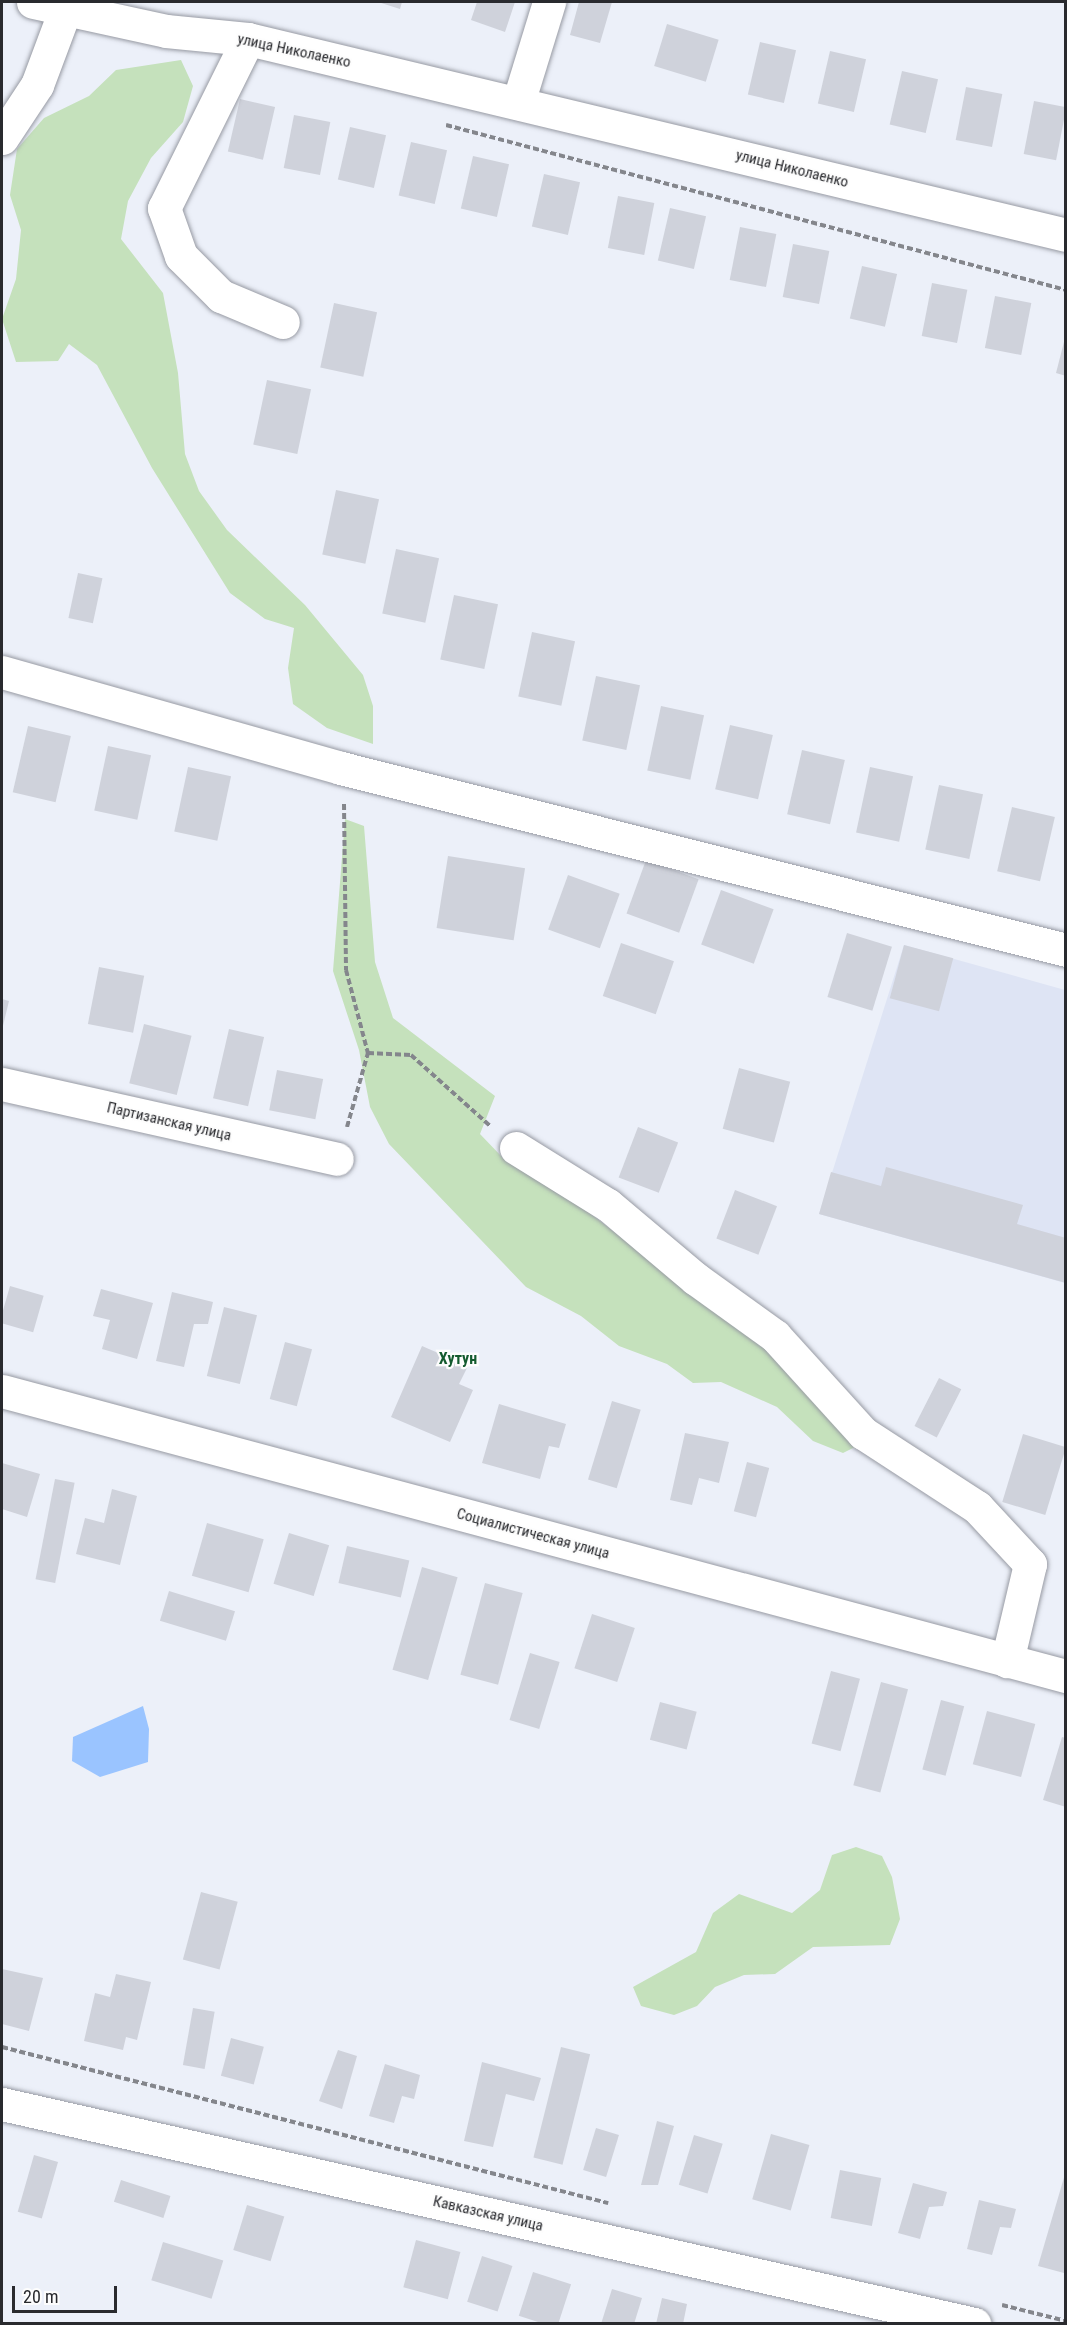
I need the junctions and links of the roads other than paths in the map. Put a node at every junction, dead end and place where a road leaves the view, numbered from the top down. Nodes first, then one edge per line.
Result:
1 (33, 2) edge
2 (549, 2) edge
3 (68, 5) edge
4 (248, 39) junction
5 (518, 103) junction
6 (2, 138) edge
7 (1065, 235) edge
8 (283, 322) dead end
9 (2, 672) edge
10 (1065, 950) edge
11 (2, 1084) edge
12 (516, 1148) road end
13 (337, 1159) road end
14 (2, 1391) edge
15 (1007, 1661) junction
16 (1065, 1676) edge
17 (2, 2104) edge
18 (985, 2313) edge

1 - 3 street, улица Николаенко
2 - 5 street
3 - 4 street, улица Николаенко
3 - 6 street
4 - 5 street, улица Николаенко
4 - 8 street
5 - 7 street, улица Николаенко
9 - 10 street
11 - 13 street, Партизанская улица
12 - 15 street
14 - 15 street, Социалистическая улица
15 - 16 street, Социалистическая улица
17 - 18 street, Кавказская улица

